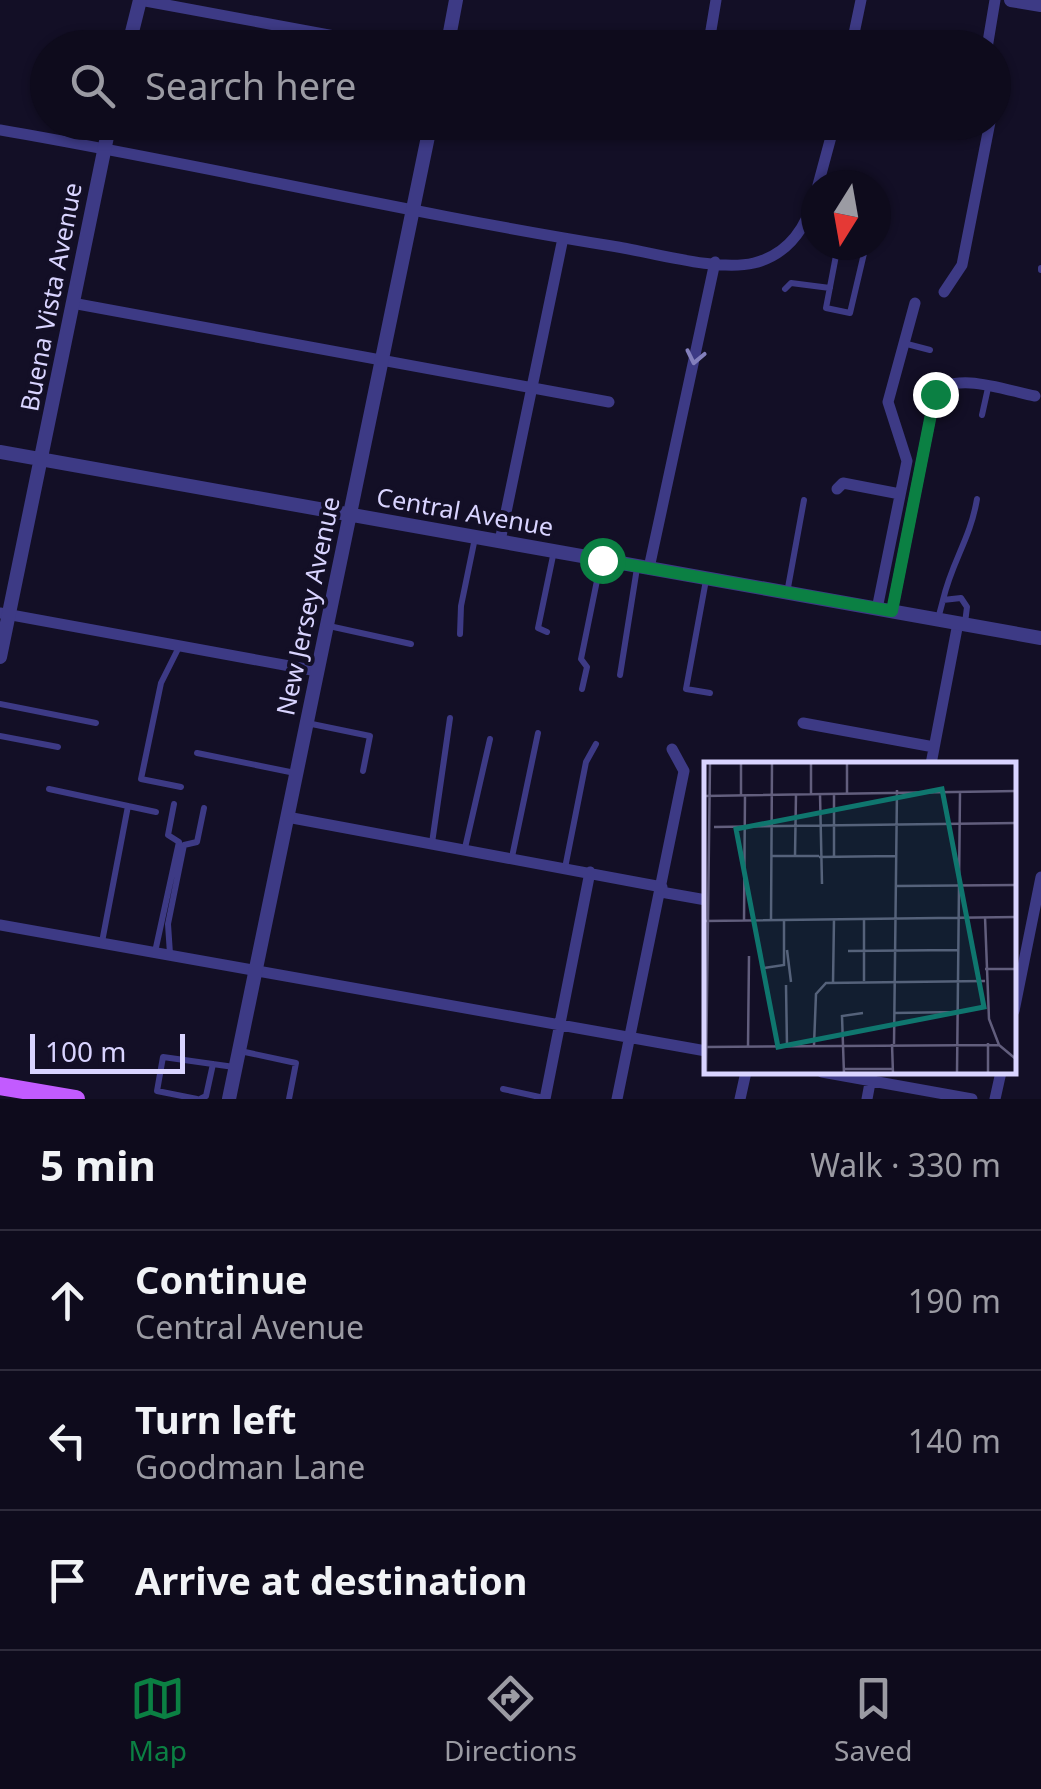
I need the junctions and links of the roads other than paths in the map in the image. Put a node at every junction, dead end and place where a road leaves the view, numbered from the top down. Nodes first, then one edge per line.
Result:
1 (140, 0) edge
2 (456, 0) edge
3 (716, 0) edge
4 (860, 0) edge
5 (995, 0) edge
6 (1011, 0) edge
7 (1041, 5) edge
8 (132, 30) edge
9 (302, 30) edge
10 (450, 30) edge
11 (711, 30) edge
12 (854, 30) edge
13 (990, 30) edge
14 (0, 130) edge
15 (30, 135) edge
16 (58, 140) edge
17 (106, 140) edge
18 (427, 140) edge
19 (830, 140) edge
20 (986, 140) edge
21 (104, 148) junction
22 (822, 170) edge
23 (413, 208) junction
24 (801, 231) edge
25 (563, 238) junction
26 (835, 260) edge
27 (862, 260) edge
28 (715, 262) junction
29 (830, 288) junction
30 (784, 289) dead end
31 (944, 292) dead end
32 (72, 302) junction
33 (915, 303) dead end
34 (906, 344) junction
35 (930, 350) dead end
36 (382, 360) junction
37 (534, 388) junction
38 (988, 388) junction
39 (1034, 396) dead end
40 (609, 402) dead end
41 (982, 415) dead end
42 (0, 452) edge
43 (41, 460) junction
44 (837, 490) dead end
45 (900, 494) junction
46 (978, 499) dead end
47 (804, 500) dead end
48 (350, 514) junction
49 (476, 536) junction
50 (500, 541) junction
51 (554, 550) junction
52 (602, 560) junction
53 (643, 567) junction
54 (706, 579) junction
55 (786, 594) junction
56 (943, 600) junction
57 (884, 610) junction
58 (4, 614) edge
59 (938, 619) junction
60 (961, 624) junction
61 (326, 626) junction
62 (547, 632) dead end
63 (460, 634) dead end
64 (1041, 638) edge
65 (411, 644) dead end
66 (179, 646) junction
67 (0, 657) edge
68 (317, 671) junction
69 (620, 675) dead end
70 (582, 689) dead end
71 (710, 693) dead end
72 (0, 704) edge
73 (450, 718) dead end
74 (96, 723) dead end
75 (306, 723) junction
76 (803, 723) dead end
77 (538, 733) dead end
78 (0, 736) edge
79 (490, 739) dead end
80 (596, 744) dead end
81 (58, 747) dead end
82 (934, 747) junction
83 (672, 749) dead end
84 (196, 753) dead end
85 (931, 762) edge
86 (363, 771) dead end
87 (296, 773) junction
88 (181, 787) dead end
89 (49, 789) dead end
90 (174, 804) dead end
91 (128, 806) junction
92 (204, 808) dead end
93 (156, 812) dead end
94 (287, 817) junction
95 (432, 842) junction
96 (465, 848) junction
97 (512, 858) junction
98 (565, 868) junction
99 (590, 872) junction
100 (1041, 878) edge
101 (661, 889) junction
102 (704, 900) edge
103 (0, 926) edge
104 (102, 944) junction
105 (154, 953) junction
106 (170, 956) junction
107 (254, 974) junction
108 (1016, 1001) edge
109 (560, 1025) junction
110 (630, 1038) junction
111 (238, 1051) junction
112 (704, 1051) edge
113 (213, 1064) junction
114 (235, 1068) junction
115 (746, 1074) edge
116 (847, 1074) edge
117 (1001, 1074) edge
118 (872, 1076) edge
119 (0, 1086) edge
120 (503, 1089) dead end
121 (175, 1097) edge
122 (76, 1099) edge
123 (198, 1099) edge
124 (230, 1099) edge
125 (289, 1099) edge
126 (545, 1099) edge
127 (617, 1099) edge
128 (740, 1099) edge
129 (866, 1099) edge
130 (972, 1099) edge
131 (996, 1099) edge

1 - 8 street
1 - 9 street
2 - 10 street
3 - 11 street
4 - 12 street
5 - 13 street
6 - 7 street
14 - 15 street
16 - 21 street
17 - 21 street, Buena Vista Avenue
18 - 23 street, New Jersey Avenue
19 - 22 street
20 - 31 street
21 - 23 street
21 - 32 street, Buena Vista Avenue
23 - 25 street
23 - 36 street, New Jersey Avenue
24 - 28 street
25 - 28 street
25 - 37 street
26 - 29 lane
27 - 29 lane
28 -> 53 street
29 - 30 lane
32 - 36 street
32 - 43 street, Buena Vista Avenue
33 - 34 street
34 - 35 lane
34 - 45 street
36 - 37 street
36 - 48 street, New Jersey Avenue
37 - 40 street
37 - 50 street
38 - 39 street
38 - 41 lane
38 - 57 street
42 - 43 street, Central Avenue
43 - 48 street, Central Avenue
43 - 58 street, Buena Vista Avenue
44 - 45 street
45 - 57 street
46 - 56 lane
47 - 55 lane
48 - 49 street, Central Avenue
48 - 61 street, New Jersey Avenue
49 - 50 street, Central Avenue
49 - 63 lane
50 - 51 street, Central Avenue
51 - 52 street, Central Avenue
51 - 62 lane
52 - 53 street, Central Avenue
52 - 70 lane
53 - 54 street, Central Avenue
53 - 69 lane
54 - 55 street, Central Avenue
54 - 71 lane
55 - 57 street, Central Avenue
56 - 59 lane
56 - 60 lane
57 - 59 street, Central Avenue
58 - 66 street
58 - 67 street, Buena Vista Avenue
59 - 60 street, Central Avenue
60 - 64 street, Central Avenue
60 - 82 street
61 - 65 lane
61 - 68 street, New Jersey Avenue
66 - 68 street
66 - 88 lane
68 - 75 street, New Jersey Avenue
72 - 74 lane
73 - 95 lane
75 - 86 lane
75 - 87 street, New Jersey Avenue
76 - 82 street
77 - 97 lane
78 - 81 lane
79 - 96 lane
80 - 98 lane
82 - 85 street
83 - 101 street
84 - 87 lane
87 - 94 street, New Jersey Avenue
89 - 91 lane
90 - 105 lane
91 - 93 lane
91 - 104 lane
92 - 106 lane
94 - 95 street
94 - 107 street, New Jersey Avenue
95 - 96 street
96 - 97 street
97 - 98 street
98 - 99 street
99 - 101 street
99 - 109 street
100 - 108 street
101 - 102 street
101 - 110 street
103 - 104 street
104 - 105 street
105 - 106 street
106 - 107 street
107 - 109 street
107 - 111 street, New Jersey Avenue
109 - 110 street
109 - 126 street
110 - 112 street
110 - 127 street
111 - 114 street, New Jersey Avenue
111 - 125 lane
113 - 114 lane
113 - 121 lane
113 - 123 lane
114 - 124 street, New Jersey Avenue
115 - 128 street
116 - 118 street
117 - 131 street
118 - 129 street
118 - 130 street
119 - 122 main road
120 - 126 lane
121 - 123 lane

